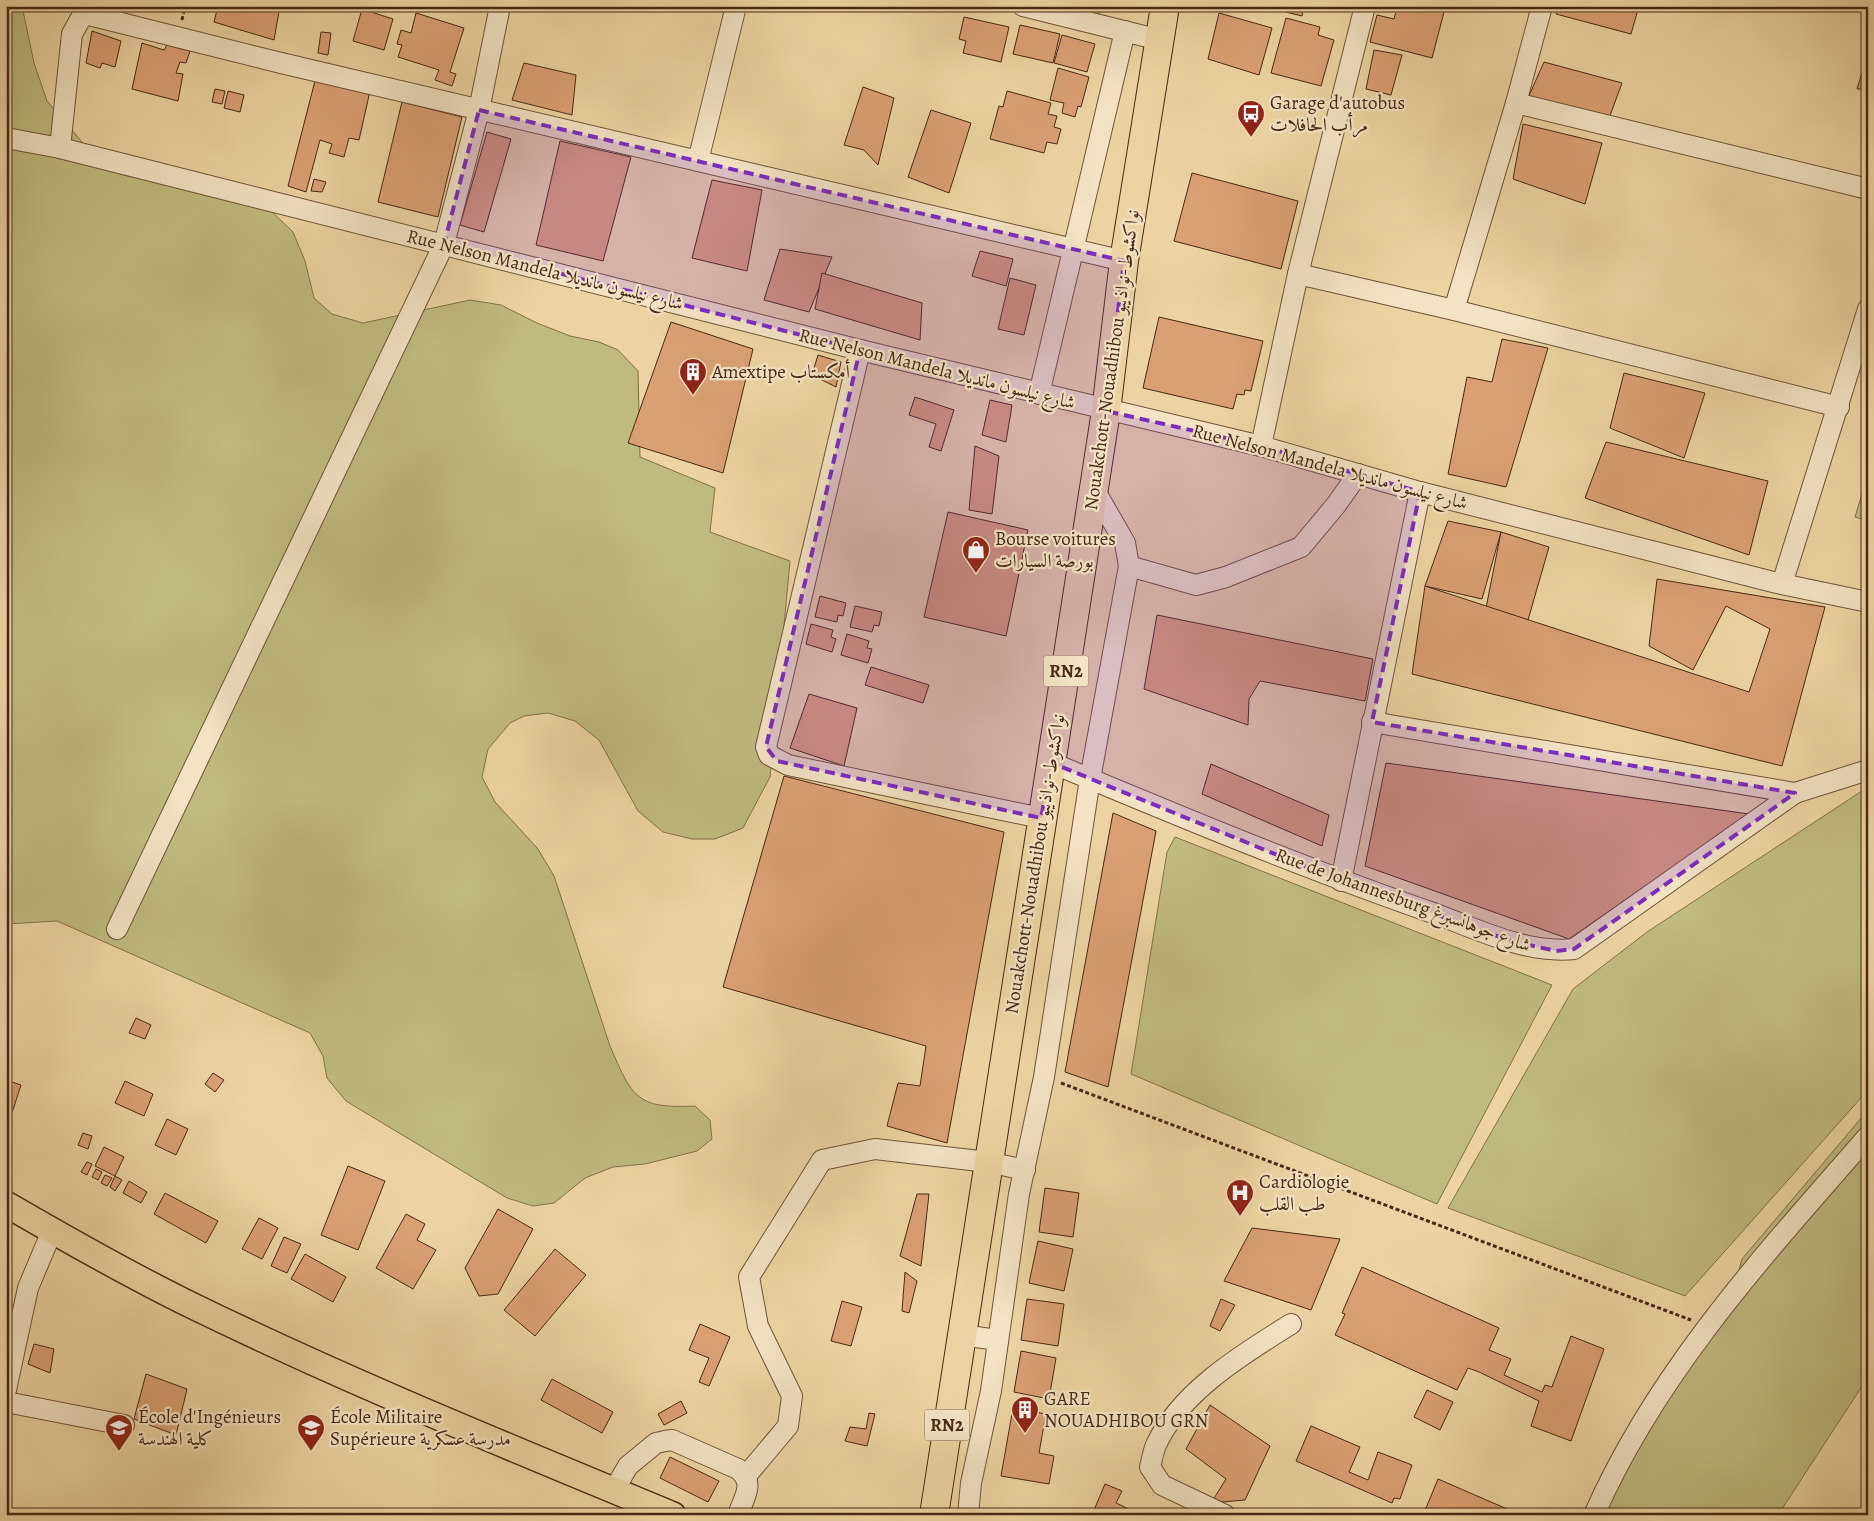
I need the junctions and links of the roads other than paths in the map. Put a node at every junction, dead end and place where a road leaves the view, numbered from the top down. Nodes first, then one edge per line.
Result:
1 (500, 6) edge
2 (736, 6) edge
3 (1023, 6) edge
4 (1166, 6) edge
5 (1365, 6) edge
6 (1542, 6) edge
7 (1124, 31) junction
8 (1160, 40) junction
9 (1516, 103) junction
10 (479, 110) junction
11 (6, 138) edge
12 (60, 148) junction
13 (698, 161) junction
14 (1868, 189) edge
15 (444, 244) junction
16 (1072, 249) junction
17 (1124, 261) junction
18 (1298, 274) junction
19 (1868, 309) edge
20 (1454, 310) junction
21 (860, 350) junction
22 (1039, 394) junction
23 (1839, 407) junction
24 (1106, 411) junction
25 (1261, 446) junction
26 (1358, 474) junction
27 (1094, 489) junction
28 (1420, 492) junction
29 (1129, 566) junction
30 (1782, 584) junction
31 (1868, 602) edge
32 (1372, 722) junction
33 (1052, 763) junction
34 (1868, 770) edge
35 (1090, 779) junction
36 (1795, 792) junction
37 (1041, 818) junction
38 (1341, 881) junction
39 (117, 929) dead end
40 (1868, 1136) edge
41 (988, 1162) junction
42 (1025, 1170) junction
43 (6, 1204) edge
44 (52, 1231) junction
45 (1291, 1324) dead end
46 (961, 1335) junction
47 (998, 1340) junction
48 (6, 1390) edge
49 (6, 1402) edge
50 (124, 1425) dead end
51 (746, 1476) junction
52 (940, 1477) junction
53 (971, 1483) junction
54 (614, 1490) junction
55 (672, 1515) edge
56 (738, 1515) edge
57 (920, 1515) edge
58 (934, 1515) edge
59 (946, 1515) edge
60 (968, 1515) edge
61 (1225, 1515) edge
62 (1594, 1515) edge

1 - 10 street
2 - 13 street
3 - 7 street
4 - 8 highway, Nouakchott-Nouadhibou نواكشوط-نواذيبو / RN2
5 - 18 street
6 - 9 street
7 - 8 street
7 - 16 street
8 - 17 highway, Nouakchott-Nouadhibou نواكشوط-نواذيبو / RN2
9 - 14 street
9 - 20 street
10 - 12 street
10 - 13 street
10 - 15 street
11 - 12 street, Rue Nelson Mandela شارع نيلسون مانديلا
12 - 15 street, Rue Nelson Mandela شارع نيلسون مانديلا
13 - 16 street
15 - 21 street, Rue Nelson Mandela شارع نيلسون مانديلا
15 - 39 street
16 - 17 street
16 - 22 street
17 - 24 highway, Nouakchott-Nouadhibou نواكشوط-نواذيبو / RN2
18 - 20 street
18 - 25 street
19 - 23 street
20 - 23 street
21 - 22 street, Rue Nelson Mandela شارع نيلسون مانديلا
21 - 37 street
22 - 24 street, Rue Nelson Mandela شارع نيلسون مانديلا
23 - 30 street
24 - 25 street, Rue Nelson Mandela شارع نيلسون مانديلا
24 - 27 highway, Nouakchott-Nouadhibou نواكشوط-نواذيبو / RN2
25 - 26 street, Rue Nelson Mandela شارع نيلسون مانديلا
26 - 28 street, Rue Nelson Mandela شارع نيلسون مانديلا
26 - 29 street
27 - 29 street
27 - 33 highway, Nouakchott-Nouadhibou نواكشوط-نواذيبو / RN2
28 - 30 street, Rue Nelson Mandela شارع نيلسون مانديلا
28 - 32 street
29 - 35 street
30 - 31 street, Rue Nelson Mandela شارع نيلسون مانديلا
32 - 36 street
32 - 38 street
33 - 35 street, Rue de Johannesburg شارع جوهانسبرغ
33 - 37 highway, Nouakchott-Nouadhibou نواكشوط-نواذيبو / RN2
34 - 36 street, Rue de Johannesburg شارع جوهانسبرغ
35 - 38 street, Rue de Johannesburg شارع جوهانسبرغ
35 - 42 street
36 - 38 street, Rue de Johannesburg شارع جوهانسبرغ
37 - 41 highway, Nouakchott-Nouadhibou نواكشوط-نواذيبو / RN2
40 - 62 street
41 - 42 street
41 - 46 highway, Nouakchott-Nouadhibou نواكشوط-نواذيبو / RN2
41 - 51 street
42 - 47 street
43 - 44 main road
44 - 48 street
44 - 54 main road
45 - 61 street
46 - 47 street
46 - 52 highway, Nouakchott-Nouadhibou نواكشوط-نواذيبو / RN2
47 - 53 street
49 - 50 street
51 - 54 street
51 - 56 street
52 - 53 street
52 - 57 main road
52 - 58 highway, Nouakchott-Nouadhibou نواكشوط-نواذيبو / RN2
52 - 59 highway
53 - 60 street
54 - 55 main road

